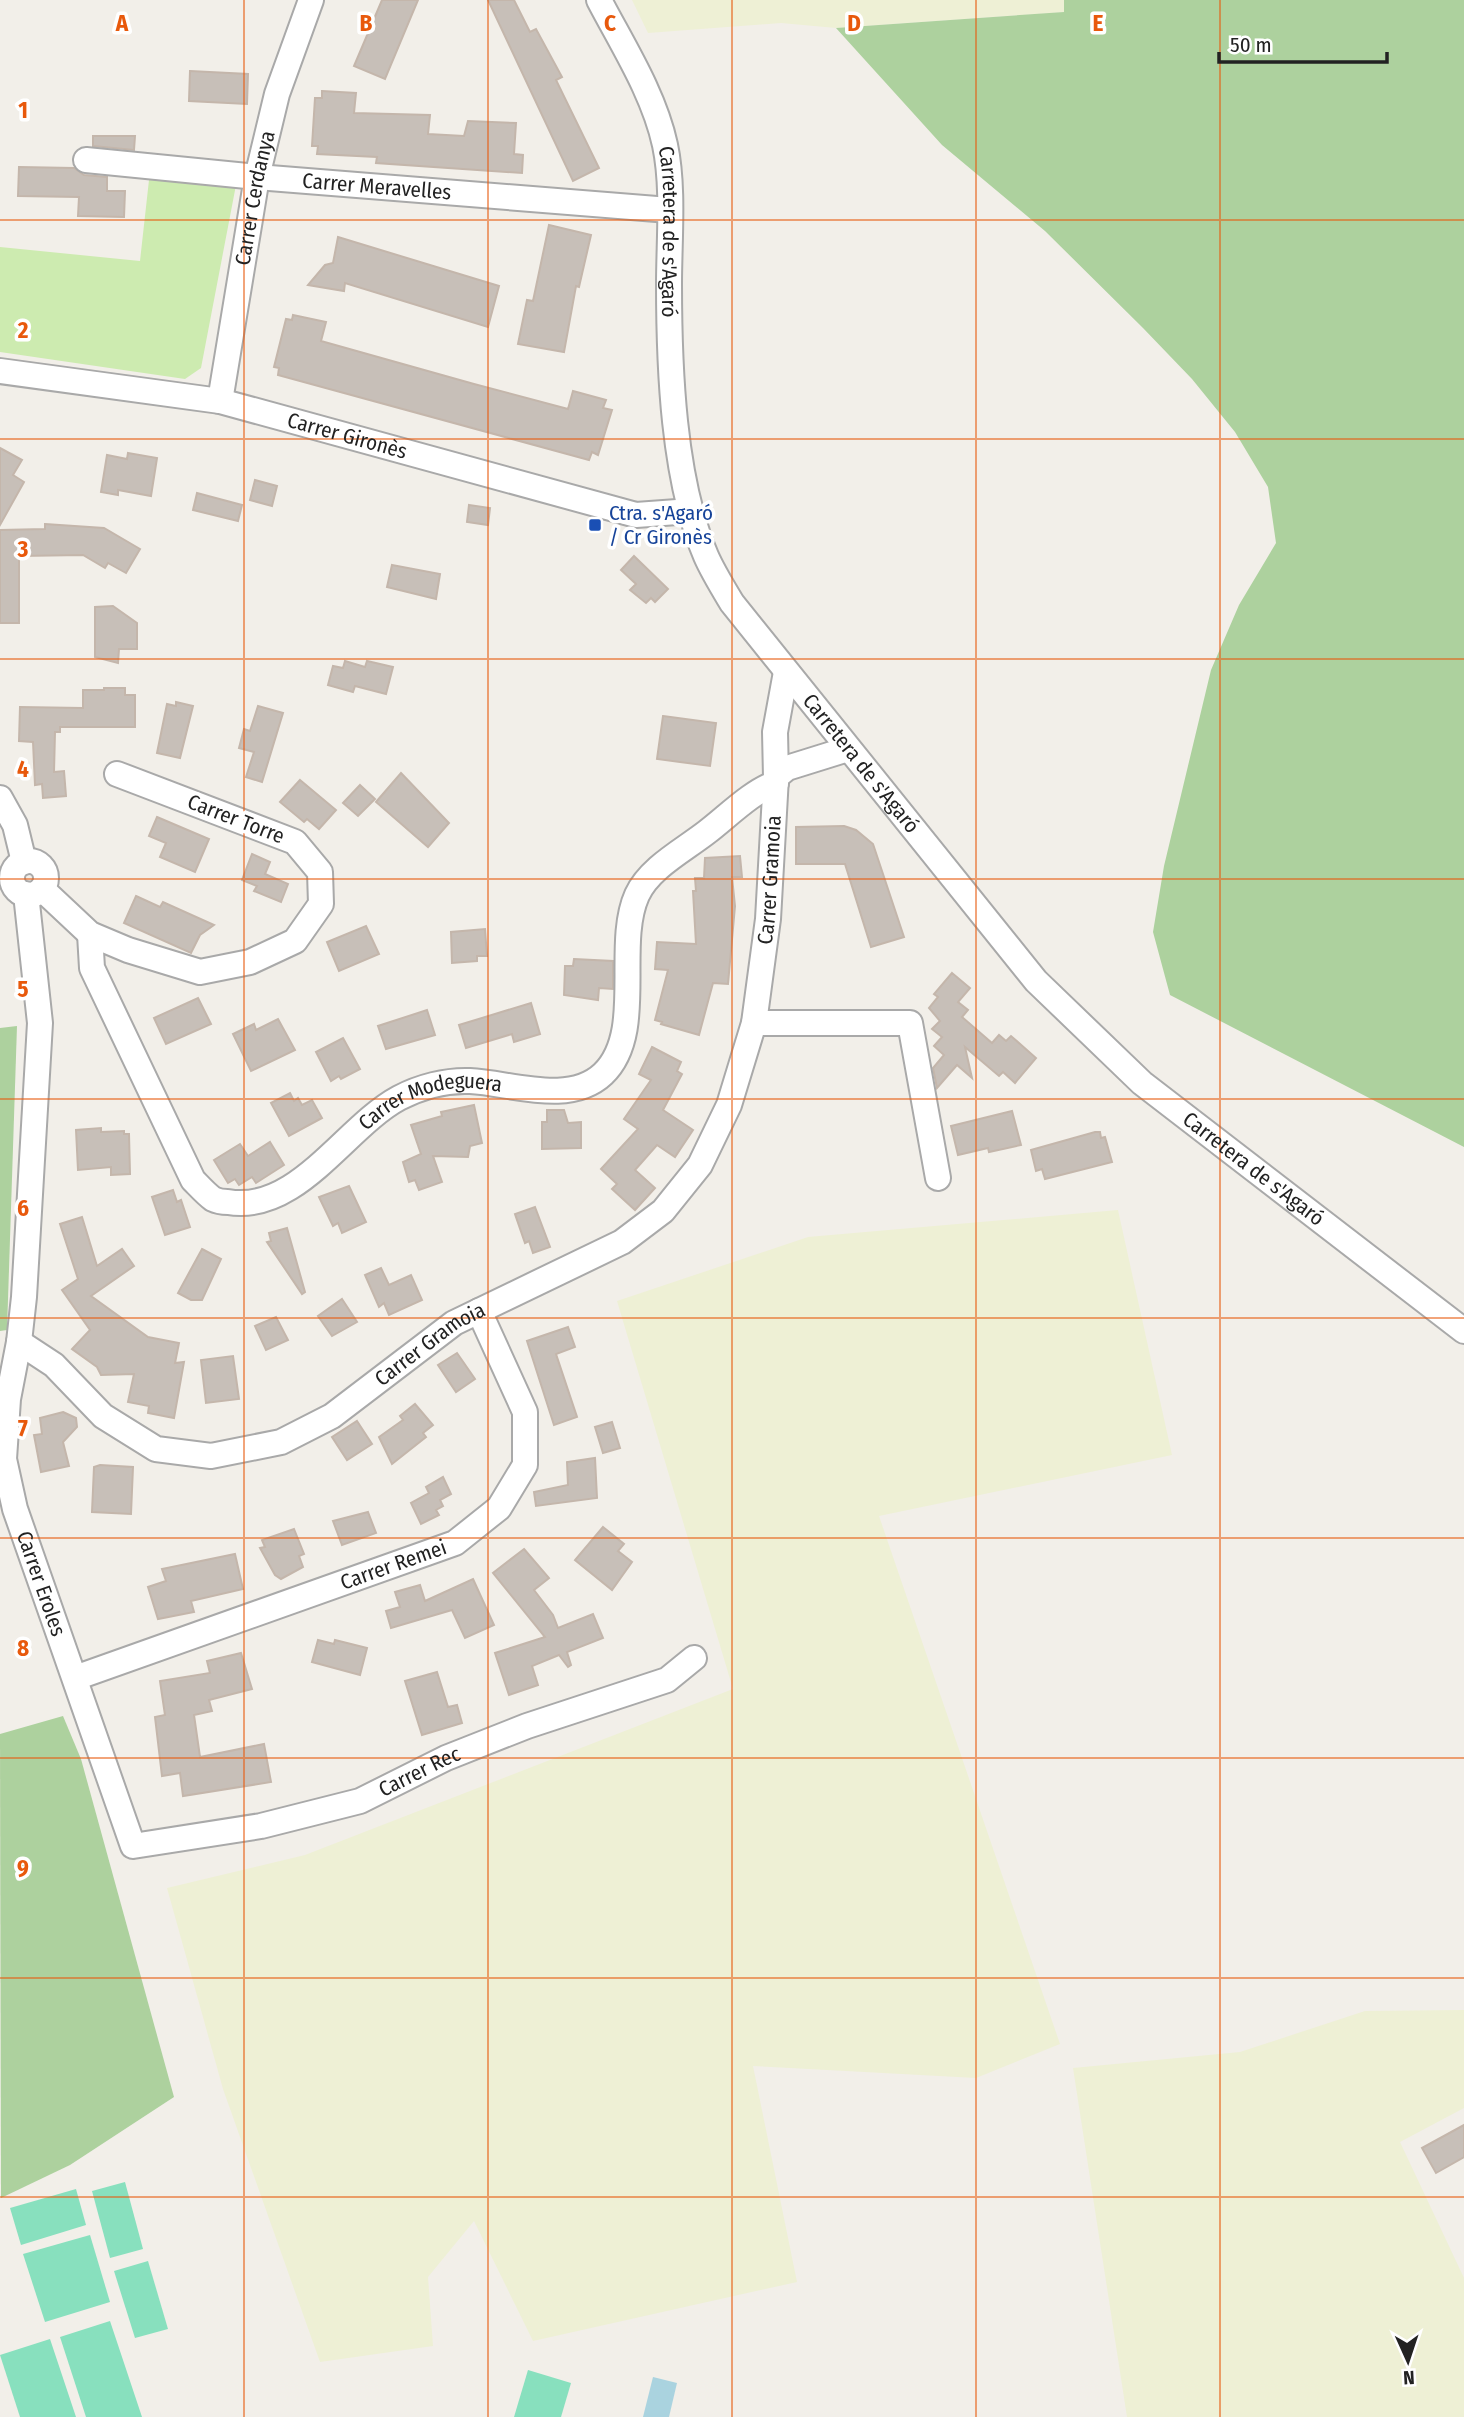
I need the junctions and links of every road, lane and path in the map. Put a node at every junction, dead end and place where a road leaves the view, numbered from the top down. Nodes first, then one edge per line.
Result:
1 (310, 0) edge
2 (599, 0) edge
3 (86, 160) dead end
4 (257, 177) junction
5 (670, 210) junction
6 (0, 371) edge
7 (219, 401) junction
8 (691, 511) junction
9 (786, 672) junction
10 (823, 718) junction
11 (775, 732) junction
12 (848, 749) junction
13 (812, 760) junction
14 (117, 774) dead end
15 (776, 780) junction
16 (0, 798) edge
17 (34, 892) junction
18 (90, 934) junction
19 (754, 1023) junction
20 (938, 1178) dead end
21 (479, 1311) junction
22 (1464, 1331) edge
23 (19, 1342) junction
24 (694, 1658) dead end
25 (75, 1678) junction
26 (133, 1846) joint

1 - 4 street, Carrer Cerdanya
2 - 5 street, Carretera de s'Agaró
3 - 4 street, Carrer Meravelles
4 - 5 street, Carrer Meravelles
4 - 7 street, Carrer Cerdanya
5 - 8 street, Carretera de s'Agaró
6 - 7 street, Carrer Gironès
7 - 8 street, Carrer Gironès
8 - 9 street, Carretera de s'Agaró
9 - 10 street, Carretera de s'Agaró
9 - 11 street, Carrer Gramoia
10 - 11 street
10 - 12 street, Carretera de s'Agaró
10 - 13 street
11 - 15 street, Carrer Gramoia
12 - 13 street, Carrer Modeguera
12 - 22 street, Carretera de s'Agaró
13 - 15 street, Carrer Modeguera
14 - 18 street, Carrer Torre
15 - 18 street, Carrer Modeguera
15 - 19 street, Carrer Gramoia
16 - 17 street, Carrer Eroles
17 - 18 street, Carrer Torre
17 - 23 street, Carrer Eroles
19 - 20 street
19 - 21 street, Carrer Gramoia
21 - 23 street, Carrer Gramoia
21 - 25 street, Carrer Remei
23 - 25 street, Carrer Eroles
24 - 26 street, Carrer Rec
25 - 26 street, Carrer Eroles

